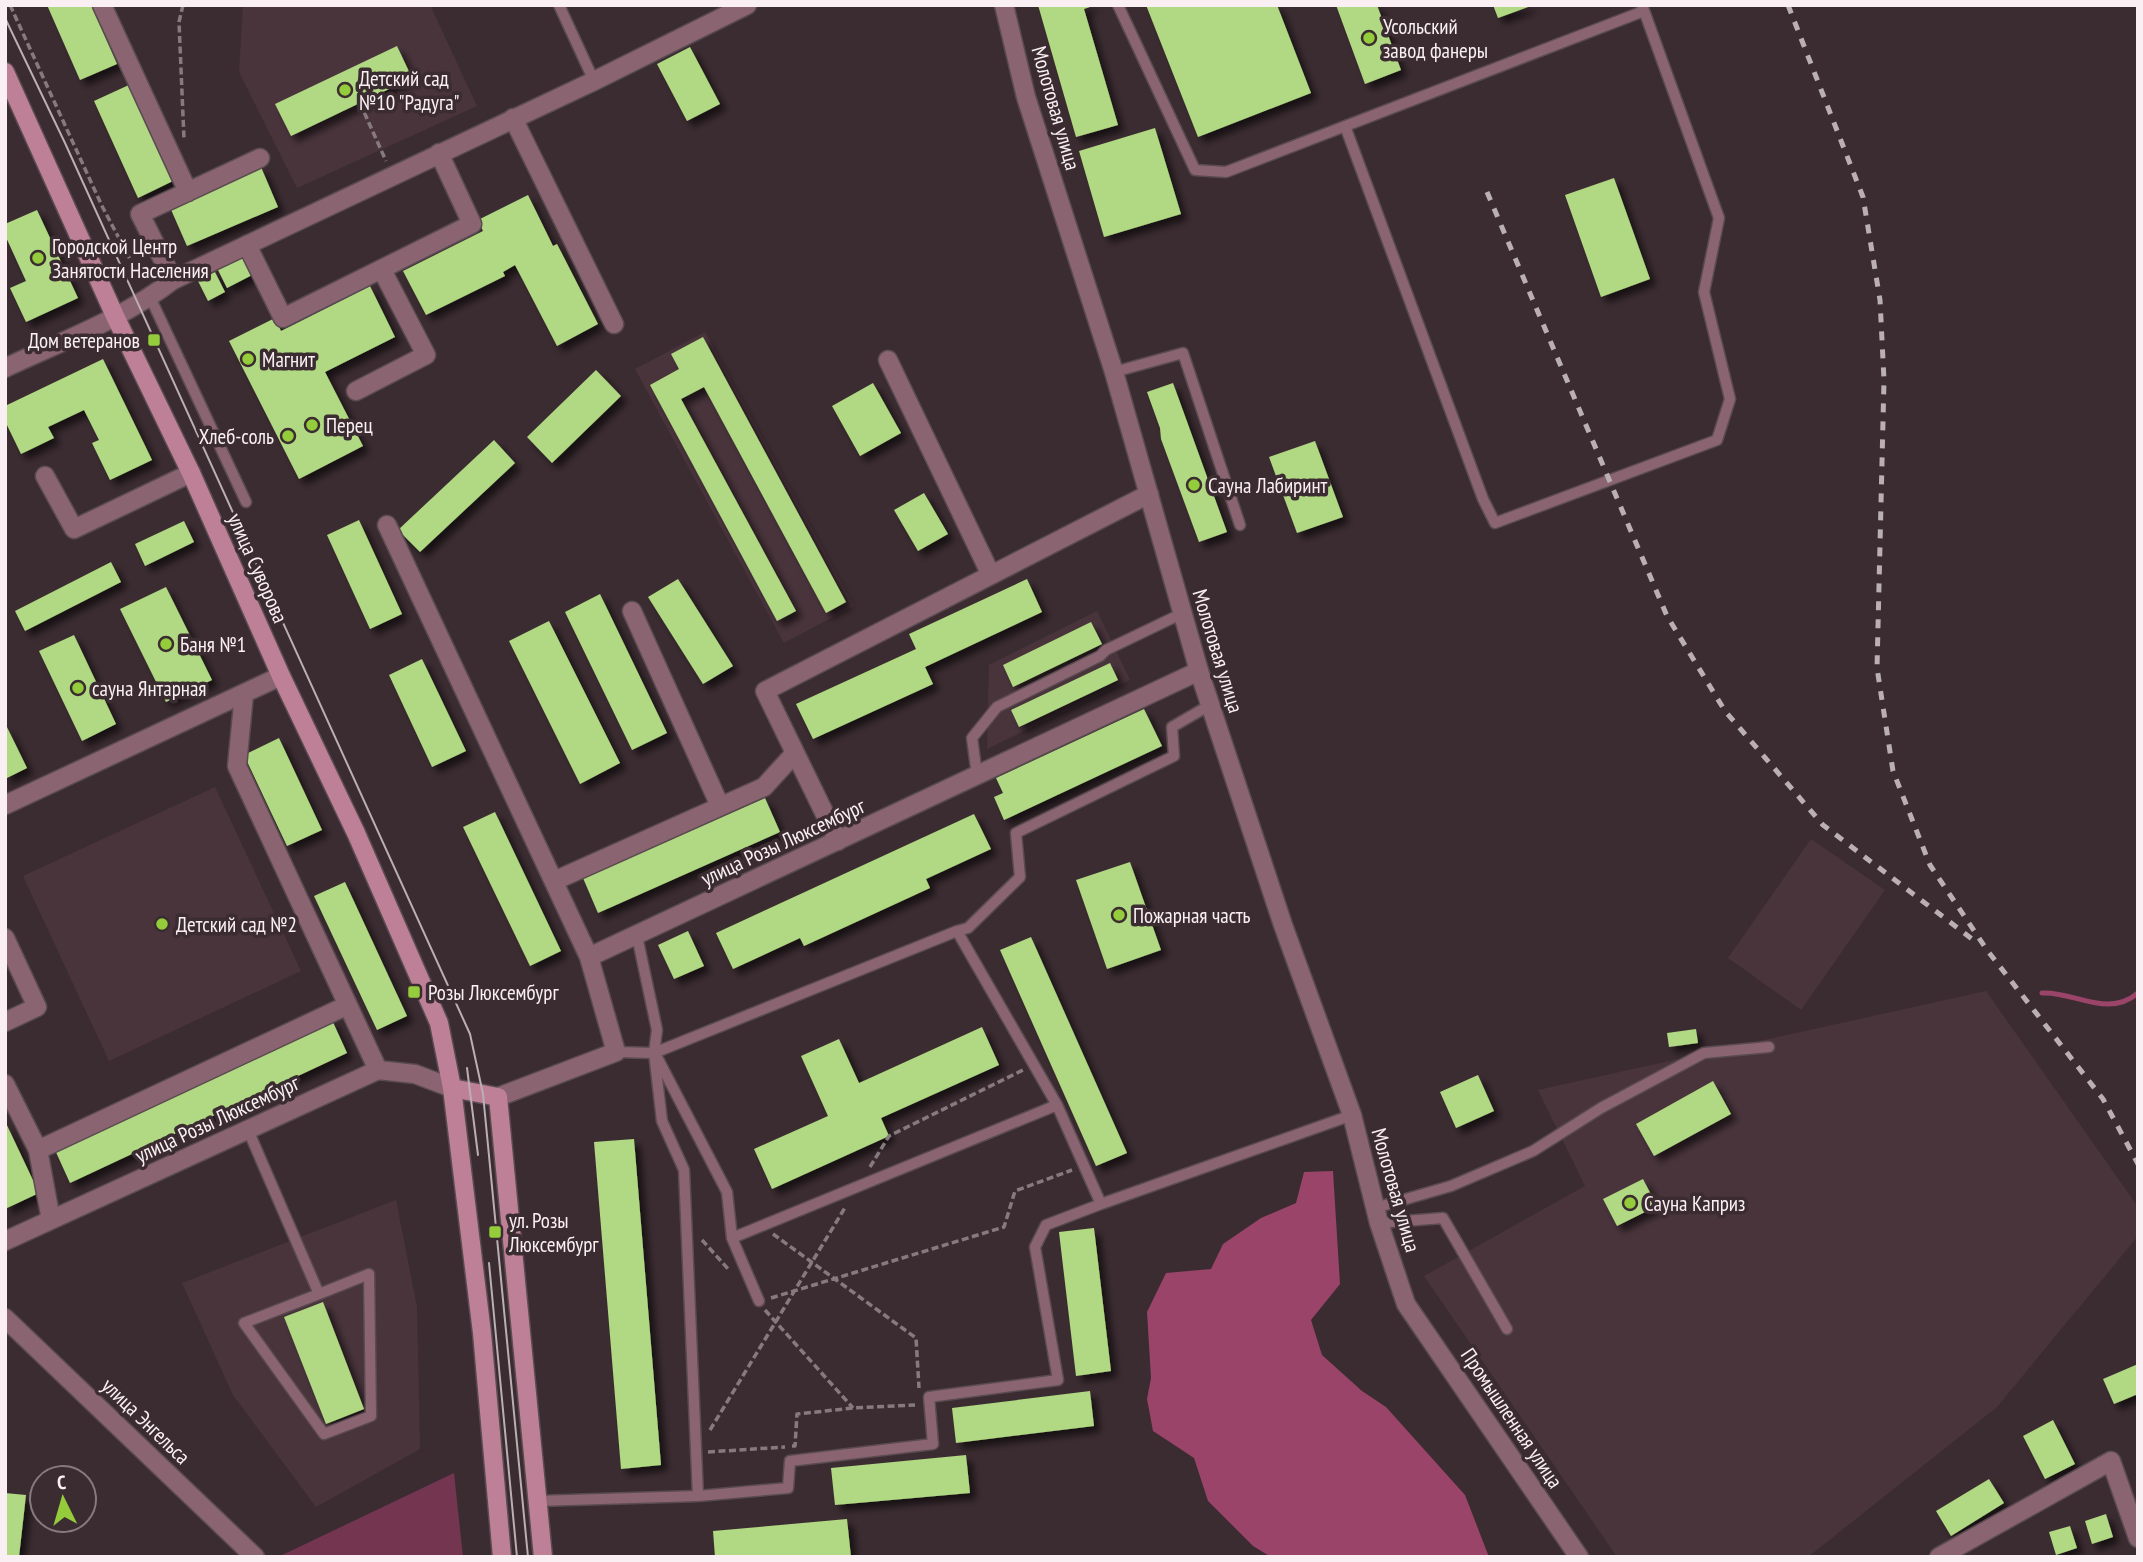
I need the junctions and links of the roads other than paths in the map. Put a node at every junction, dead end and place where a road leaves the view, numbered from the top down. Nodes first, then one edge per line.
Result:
1 (103, 5) edge
2 (559, 5) edge
3 (747, 5) edge
4 (1004, 5) edge
5 (1118, 5) edge
6 (1643, 8) edge
7 (5, 72) edge
8 (594, 81) junction
9 (513, 118) junction
10 (1345, 126) junction
11 (439, 153) junction
12 (260, 158) dead end
13 (188, 192) junction
14 (247, 245) junction
15 (382, 270) junction
16 (173, 280) junction
17 (150, 297) junction
18 (116, 316) junction
19 (614, 324) dead end
20 (888, 360) dead end
21 (5, 368) edge
22 (1114, 372) junction
23 (356, 391) dead end
24 (191, 473) junction
25 (45, 475) dead end
26 (1149, 494) junction
27 (246, 502) dead end
28 (1240, 525) dead end
29 (387, 526) dead end
30 (991, 575) junction
31 (632, 611) dead end
32 (1183, 613) junction
33 (1199, 671) junction
34 (281, 676) junction
35 (244, 694) junction
36 (1210, 705) junction
37 (795, 753) junction
38 (977, 775) junction
39 (5, 805) edge
40 (720, 806) junction
41 (838, 841) junction
42 (554, 881) junction
43 (957, 931) junction
44 (637, 936) junction
45 (5, 938) edge
46 (589, 957) junction
47 (348, 1005) junction
48 (5, 1022) edge
49 (1769, 1046) dead end
50 (616, 1052) junction
51 (654, 1053) junction
52 (378, 1070) junction
53 (5, 1084) edge
54 (452, 1088) junction
55 (498, 1097) junction
56 (1056, 1105) junction
57 (1352, 1115) junction
58 (248, 1130) junction
59 (38, 1150) junction
60 (1101, 1203) junction
61 (1377, 1216) junction
62 (51, 1220) junction
63 (732, 1238) junction
64 (5, 1241) edge
65 (319, 1294) junction
66 (758, 1302) road end
67 (1406, 1304) joint
68 (5, 1318) edge
69 (1507, 1329) dead end
70 (698, 1496) junction
71 (537, 1501) junction
72 (2138, 1538) edge
73 (255, 1557) edge
74 (502, 1557) edge
75 (543, 1557) edge
76 (1579, 1557) edge
77 (1939, 1557) edge

1 - 13 street
2 - 8 lane
3 - 8 street
4 - 22 street, Молотовая улица
5 - 10 lane
6 - 10 lane
6 - 10 lane
7 - 18 main road, улица Суворова
8 - 9 street
9 - 11 street
9 - 19 street
11 - 14 street
11 - 15 street
12 - 13 street
13 - 16 street
14 - 15 street
14 - 16 street
15 - 23 street
16 - 17 street
17 - 18 street
17 - 27 lane
18 - 21 street
18 - 24 main road, улица Суворова
20 - 30 street
22 - 26 street, Молотовая улица
22 - 28 lane
24 - 25 street
24 - 34 main road, улица Суворова
26 - 30 street
26 - 32 street, Молотовая улица
29 - 42 street
30 - 37 street
31 - 40 street
32 - 33 street, Молотовая улица
32 - 38 lane
33 - 36 street, Молотовая улица
33 - 38 street, улица Розы Люксембург
34 - 35 street
34 - 54 main road, улица Суворова
35 - 39 street
35 - 47 street
36 - 43 lane
36 - 57 street, Молотовая улица
37 - 40 street
37 - 41 street
38 - 41 street, улица Розы Люксембург
40 - 42 street
41 - 44 street, улица Розы Люксембург
42 - 46 street
43 - 51 lane
43 - 56 lane
44 - 46 street, улица Розы Люксембург
44 - 51 lane
45 - 48 street
46 - 50 street
47 - 52 street
47 - 59 street
49 - 61 lane
50 - 51 lane
50 - 55 street
51 - 63 lane
51 - 70 lane
52 - 54 street, улица Розы Люксембург
52 - 58 street, улица Розы Люксембург
53 - 59 street
54 - 55 main road
54 - 74 main road, улица Суворова
55 - 71 main road
56 - 60 lane
56 - 63 lane
57 - 60 lane
57 - 61 street, Молотовая улица
58 - 62 street, улица Розы Люксембург
58 - 65 lane
59 - 62 street
60 - 70 lane
61 - 67 street, Молотовая улица
61 - 69 lane
62 - 64 street, улица Розы Люксембург
63 - 66 lane
65 - 65 lane
67 - 76 street, Промышленная улица
68 - 73 street, улица Энгельса
70 - 71 lane
71 - 75 main road
72 - 77 street

